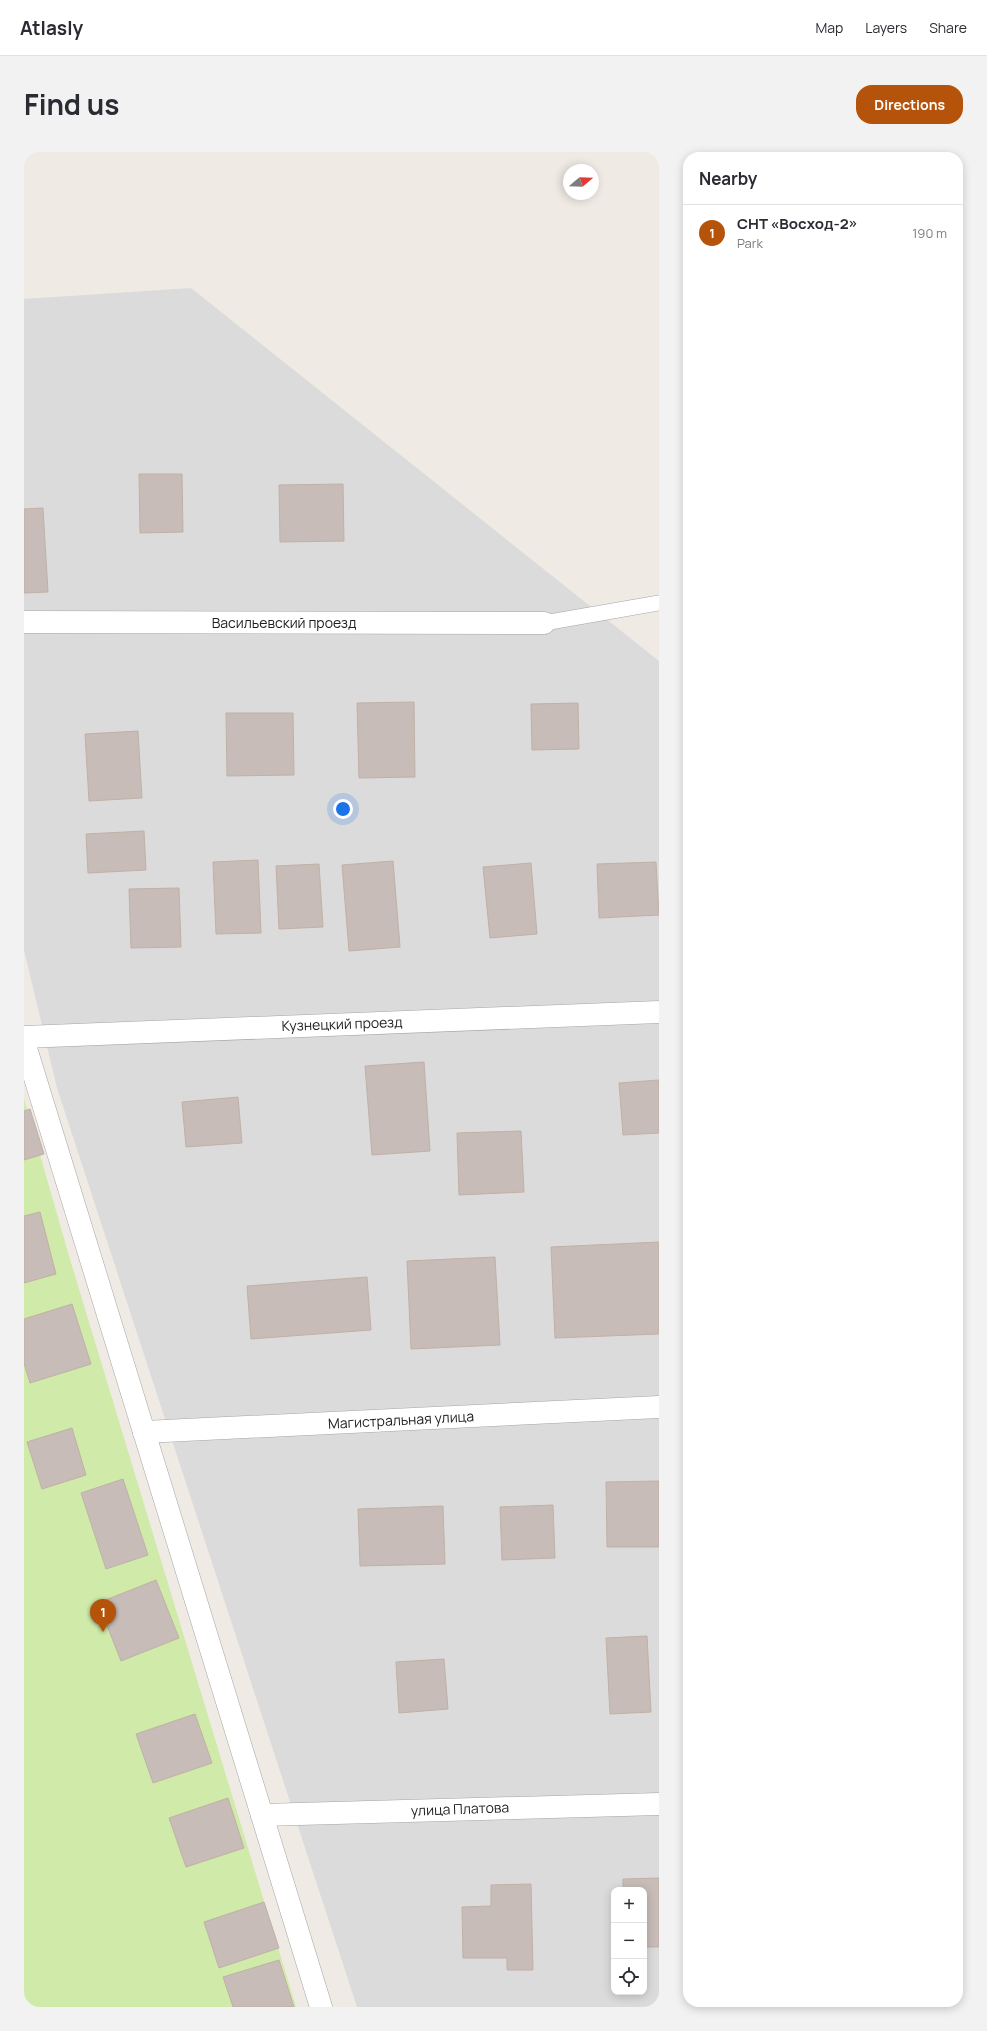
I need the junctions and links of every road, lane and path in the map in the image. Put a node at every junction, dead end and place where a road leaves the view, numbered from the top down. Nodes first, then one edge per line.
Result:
1 (659, 603) edge
2 (24, 622) edge
3 (544, 623) joint
4 (659, 1012) edge
5 (24, 1037) edge
6 (24, 1042) edge
7 (659, 1407) edge
8 (144, 1432) junction
9 (659, 1804) edge
10 (262, 1815) junction
11 (321, 2007) edge

1 - 3 lane
2 - 3 street, Васильевский проезд
4 - 5 street, Кузнецкий проезд
6 - 8 street
7 - 8 street, Магистральная улица
8 - 10 street
9 - 10 street, улица Платова
10 - 11 street

